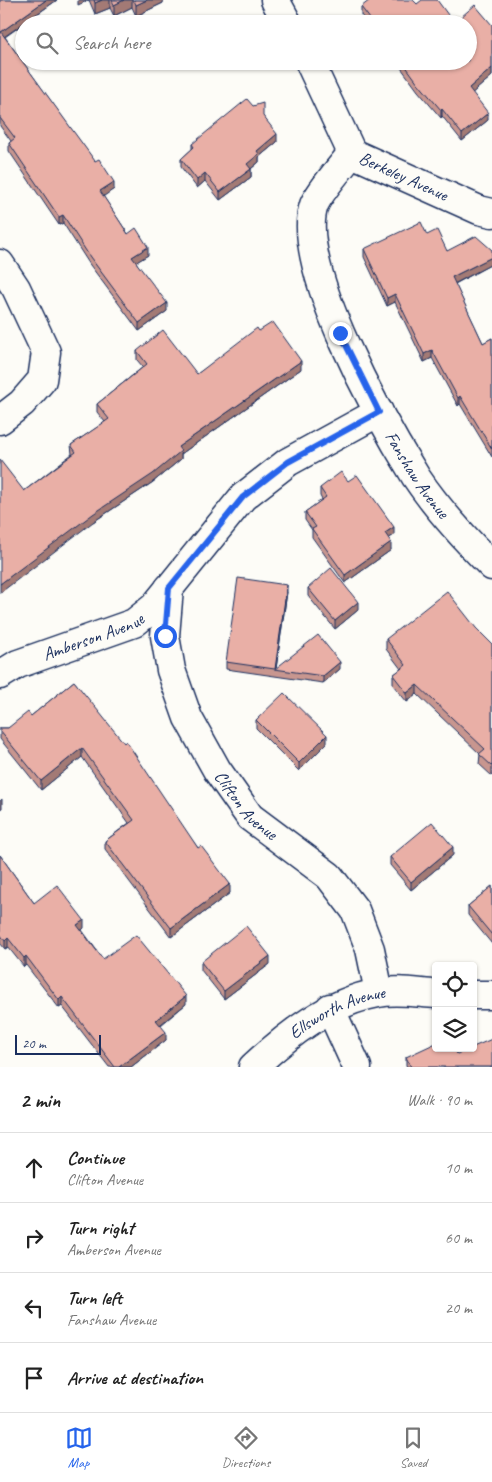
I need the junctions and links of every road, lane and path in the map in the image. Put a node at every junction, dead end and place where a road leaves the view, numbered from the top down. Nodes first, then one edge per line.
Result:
1 (275, 0) edge
2 (283, 15) edge
3 (313, 70) edge
4 (352, 153) junction
5 (492, 213) edge
6 (0, 264) edge
7 (379, 412) junction
8 (0, 420) edge
9 (492, 566) edge
10 (169, 588) junction
11 (0, 675) edge
12 (379, 992) junction
13 (432, 994) edge
14 (477, 995) edge
15 (492, 995) edge
16 (330, 1008) junction
17 (253, 1067) edge
18 (357, 1067) edge

1 - 2 street
3 - 4 street, Berkeley Avenue
4 - 5 street, Berkeley Avenue
4 - 7 street, Fanshaw Avenue
6 - 8 street
7 - 9 street, Fanshaw Avenue
7 - 10 street, Amberson Avenue
10 - 11 street, Amberson Avenue
10 - 12 street, Clifton Avenue
12 - 13 street, Ellsworth Avenue
12 - 16 street, Ellsworth Avenue
14 - 15 street
16 - 17 street, Ellsworth Avenue
16 - 18 street

